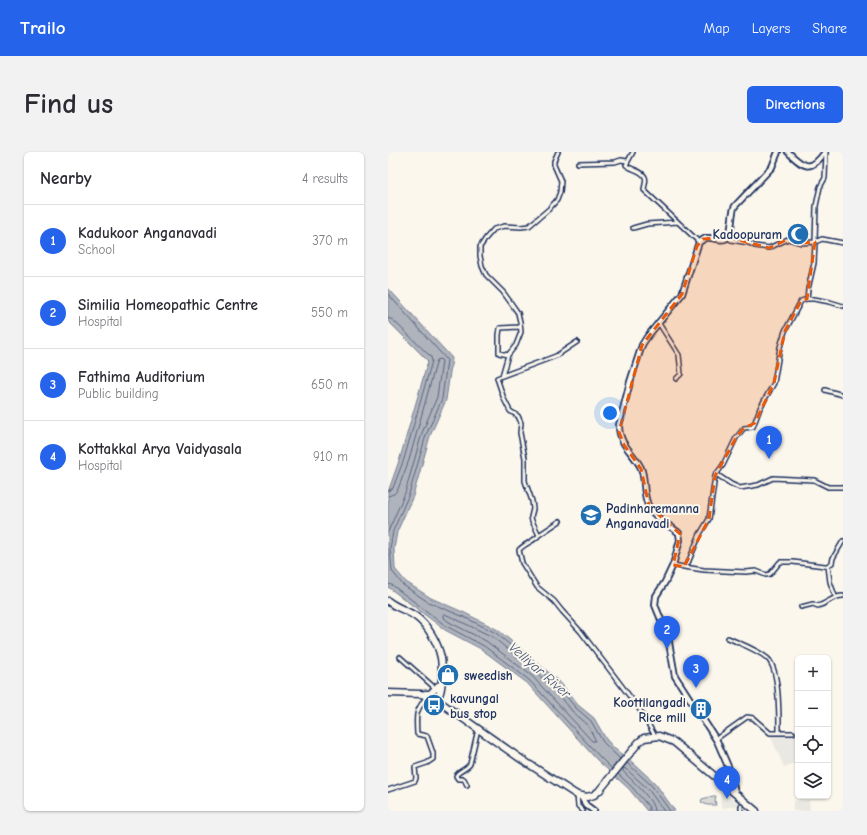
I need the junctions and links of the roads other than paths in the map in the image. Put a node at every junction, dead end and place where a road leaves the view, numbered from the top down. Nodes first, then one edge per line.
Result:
1 (558, 152) edge
2 (633, 152) edge
3 (778, 152) edge
4 (788, 152) edge
5 (825, 152) edge
6 (627, 161) junction
7 (578, 163) dead end
8 (678, 222) junction
9 (632, 228) dead end
10 (728, 237) junction
11 (699, 242) junction
12 (815, 242) junction
13 (843, 243) edge
14 (807, 299) junction
15 (843, 306) edge
16 (658, 322) junction
17 (520, 326) junction
18 (577, 342) dead end
19 (508, 355) junction
20 (502, 376) junction
21 (676, 379) dead end
22 (825, 390) dead end
23 (843, 395) edge
24 (716, 474) junction
25 (843, 487) edge
26 (560, 521) dead end
27 (540, 535) junction
28 (843, 541) edge
29 (673, 565) junction
30 (827, 566) junction
31 (684, 568) junction
32 (835, 596) junction
33 (843, 596) edge
34 (388, 601) edge
35 (388, 606) edge
36 (801, 607) dead end
37 (728, 638) dead end
38 (400, 657) dead end
39 (439, 687) junction
40 (388, 693) edge
41 (424, 695) junction
42 (435, 700) junction
43 (444, 705) junction
44 (478, 729) junction
45 (779, 733) junction
46 (793, 733) dead end
47 (655, 736) junction
48 (716, 739) junction
49 (466, 785) dead end
50 (388, 790) edge
51 (735, 792) junction
52 (579, 796) junction
53 (741, 806) dead end
54 (581, 810) edge
55 (576, 811) edge
56 (594, 811) edge
57 (741, 811) edge
58 (756, 811) edge

1 - 17 street
2 - 6 street
3 - 10 main road
4 - 5 main road
5 - 12 street
6 - 7 street
6 - 8 street
8 - 9 street
8 - 11 street
10 - 11 main road
10 - 12 street
11 - 16 main road
12 - 13 street
12 - 14 street
14 - 15 street
14 - 24 street
16 - 21 street
16 - 29 main road
17 - 19 street
17 - 19 street
18 - 20 street
19 - 20 street
20 - 27 street
22 - 23 street
24 - 25 street
24 - 31 street
26 - 27 street
27 - 47 street
28 - 30 street
29 - 31 street
29 - 48 main road
30 - 31 street
30 - 32 street
32 - 33 street
32 - 36 street
34 - 39 highway
35 - 39 highway
37 - 45 street
38 - 39 street
39 - 41 highway
39 - 42 highway
39 - 43 highway
40 - 41 highway
41 - 42 highway
41 - 50 street
42 - 43 highway
43 - 44 highway
44 - 49 street
44 - 52 highway
45 - 46 street
45 - 48 street
47 - 51 highway
47 - 52 highway
48 - 51 main road
51 - 58 highway
52 - 54 street
52 - 56 main road
53 - 57 street
54 - 55 street

